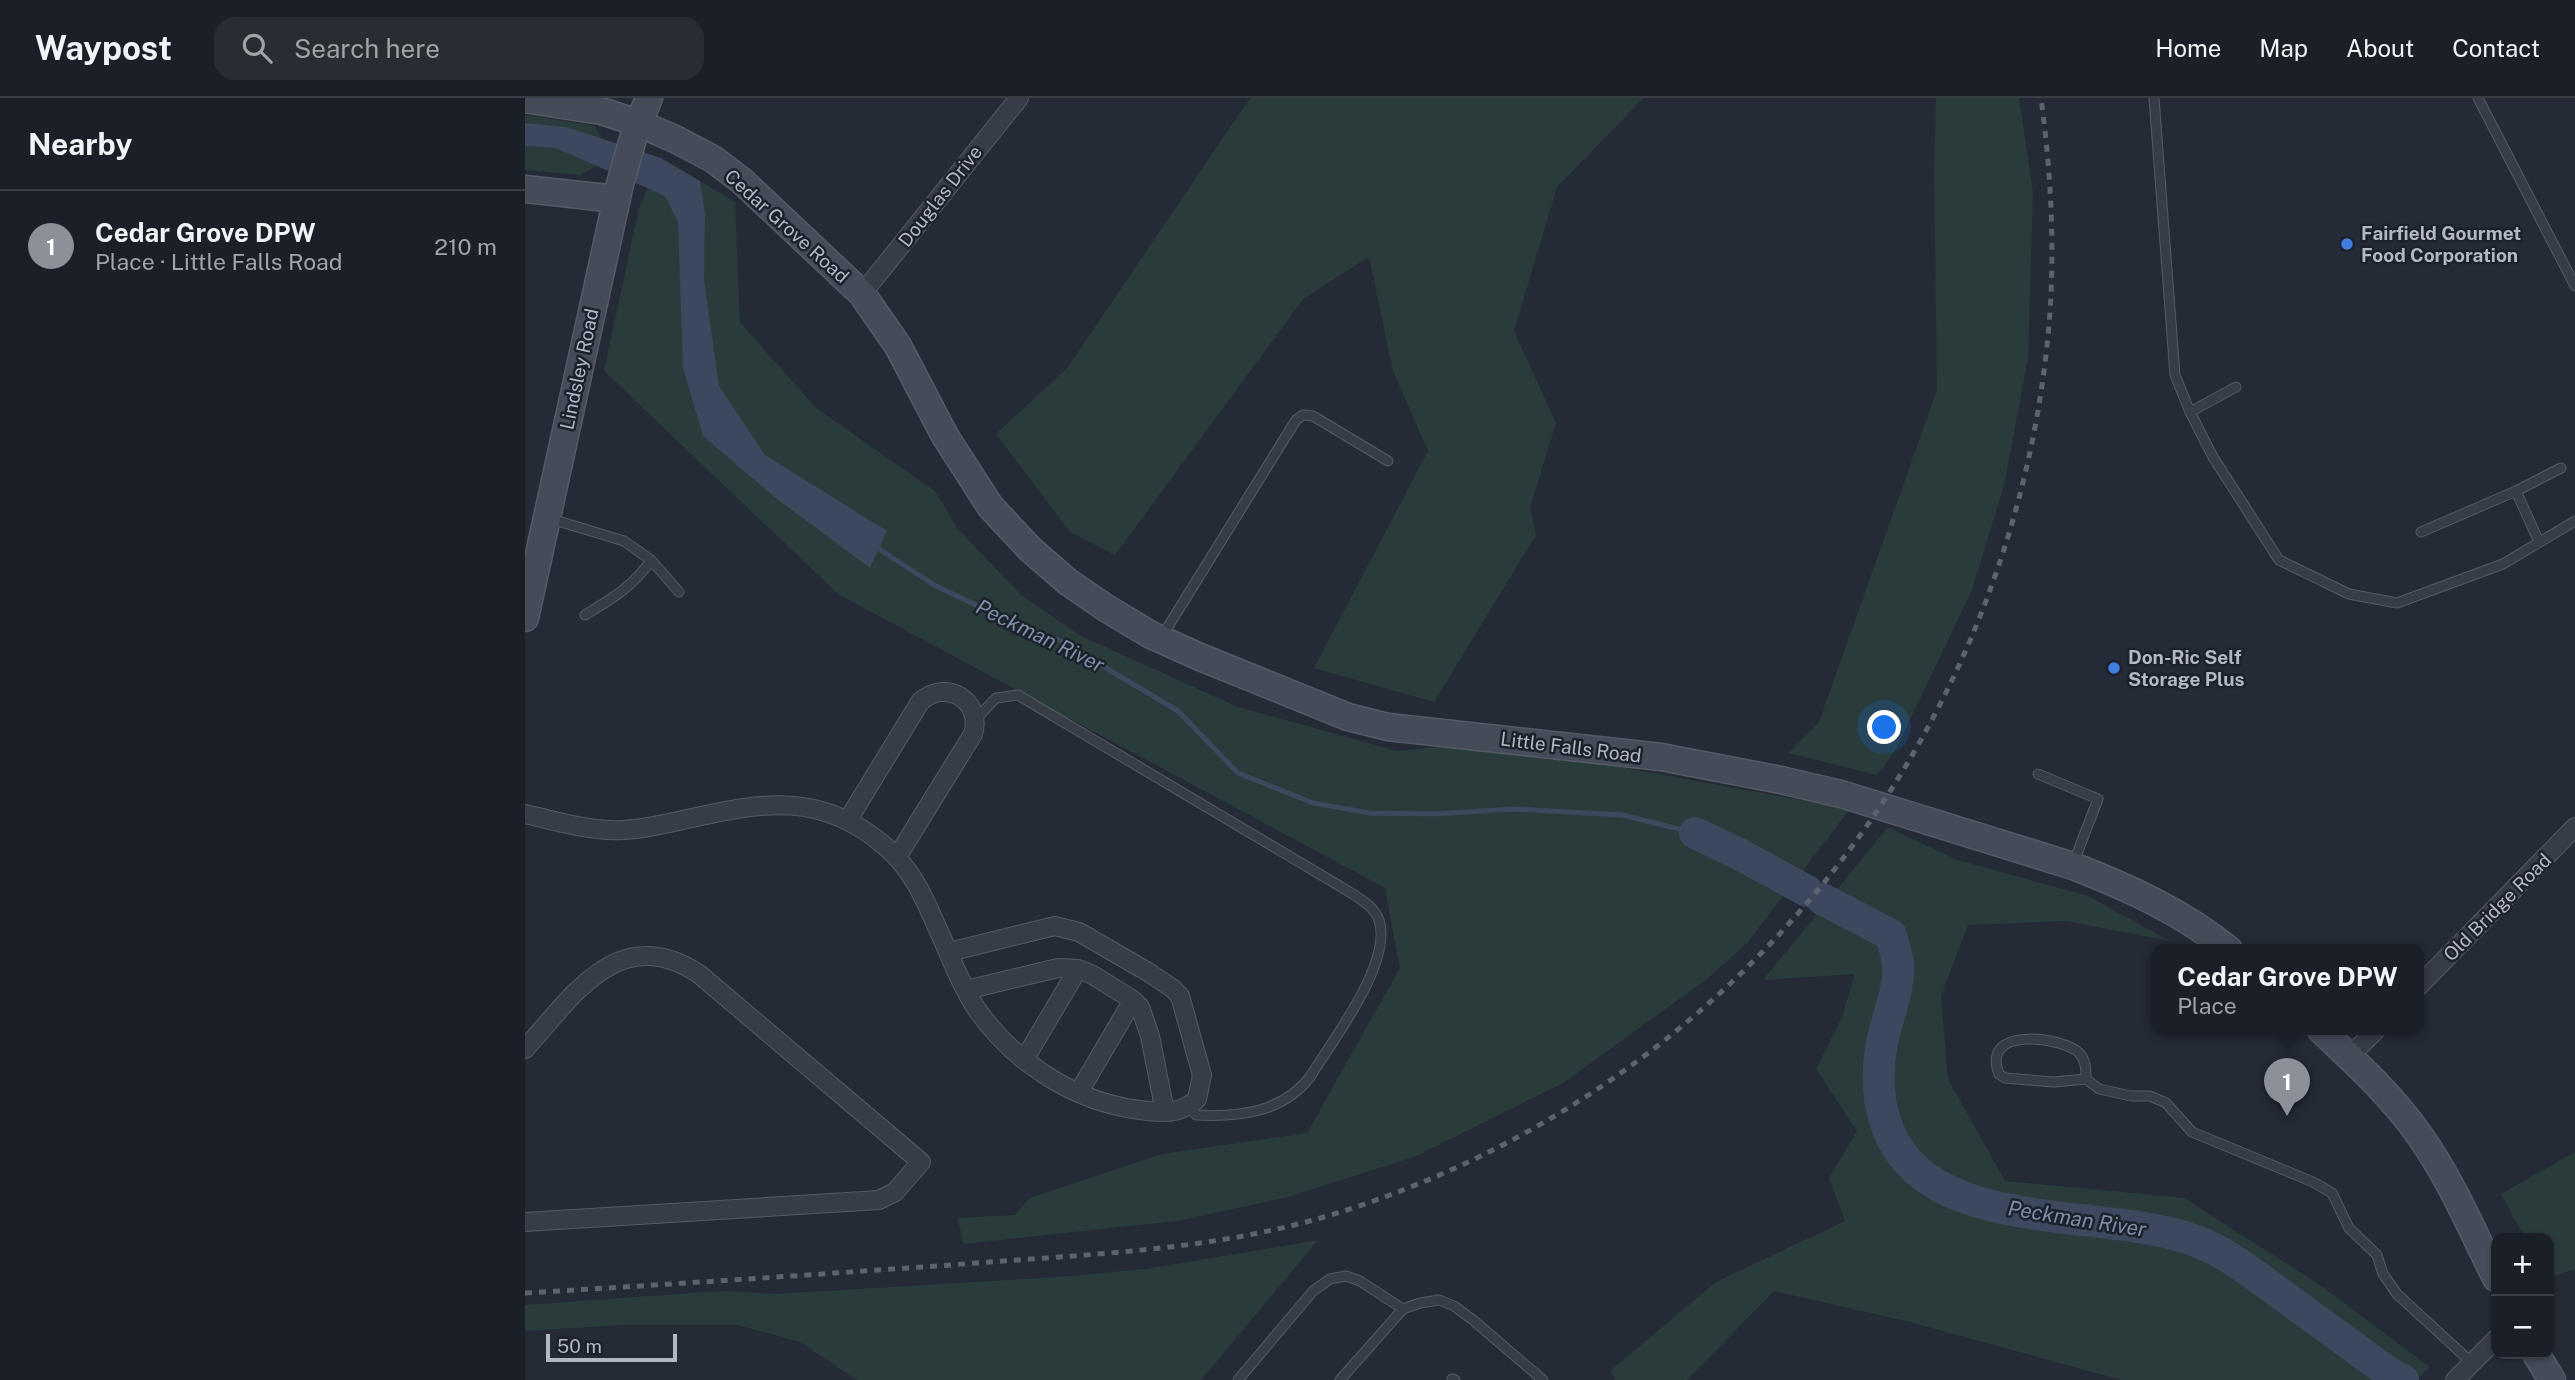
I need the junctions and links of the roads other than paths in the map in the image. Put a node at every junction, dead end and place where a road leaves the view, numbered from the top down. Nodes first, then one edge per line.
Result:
1 (649, 98) edge
2 (1019, 98) edge
3 (2154, 98) edge
4 (2479, 98) edge
5 (525, 99) edge
6 (636, 129) junction
7 (525, 189) edge
8 (618, 192) junction
9 (2575, 286) edge
10 (862, 295) junction
11 (2236, 387) dead end
12 (2190, 412) junction
13 (1388, 461) dead end
14 (963, 464) joint
15 (2561, 468) dead end
16 (2516, 491) junction
17 (547, 518) junction
18 (2575, 521) edge
19 (2421, 533) dead end
20 (2539, 542) junction
21 (651, 560) junction
22 (679, 592) dead end
23 (585, 615) dead end
24 (525, 618) edge
25 (1160, 639) junction
26 (977, 719) junction
27 (2038, 774) dead end
28 (525, 814) edge
29 (848, 820) junction
30 (2575, 827) edge
31 (897, 857) junction
32 (2073, 866) junction
33 (2220, 944) edge
34 (949, 952) junction
35 (1079, 969) junction
36 (2424, 981) edge
37 (966, 990) junction
38 (1133, 1000) junction
39 (2326, 1035) edge
40 (2371, 1035) edge
41 (525, 1049) edge
42 (2349, 1057) junction
43 (1024, 1059) junction
44 (2086, 1079) junction
45 (1079, 1092) junction
46 (1189, 1107) junction
47 (1165, 1112) junction
48 (525, 1222) edge
49 (2491, 1268) edge
50 (1403, 1309) junction
51 (2491, 1344) edge
52 (2539, 1359) edge
53 (2472, 1363) junction
54 (1238, 1380) edge
55 (1340, 1380) edge
56 (1543, 1380) edge
57 (2455, 1380) edge
58 (2552, 1380) edge

1 - 6 street, Lindsley Road
2 - 10 street, Douglas Drive
3 - 12 lane
4 - 9 lane
5 - 6 street, Cedar Grove Road
6 - 8 street, Lindsley Road
6 - 10 street, Cedar Grove Road
7 - 8 street
8 - 17 street, Lindsley Road
10 - 14 street, Cedar Grove Road
11 - 12 lane
12 - 20 lane
13 - 25 lane
14 - 25 street, Little Falls Road
15 - 16 lane
16 - 19 lane
16 - 20 lane
17 - 21 lane
17 - 24 street, Lindsley Road
18 - 20 lane
21 - 22 lane
21 - 23 lane
25 - 32 street, Little Falls Road
26 - 29 street
26 - 31 street
26 - 46 lane
27 - 32 lane
28 - 29 street
29 - 31 street
30 - 36 street, Old Bridge Road
31 - 34 street
32 - 33 street, Little Falls Road
34 - 37 street
34 - 46 street
35 - 37 street
35 - 38 street
35 - 43 street
37 - 43 street
38 - 45 street
38 - 47 street
39 - 42 street
40 - 42 street
41 - 48 street
42 - 49 street
43 - 45 street
44 - 44 lane
44 - 53 lane
45 - 47 street
46 - 47 street
50 - 54 lane
50 - 55 lane
50 - 56 lane
51 - 53 street
52 - 58 street
53 - 57 street

